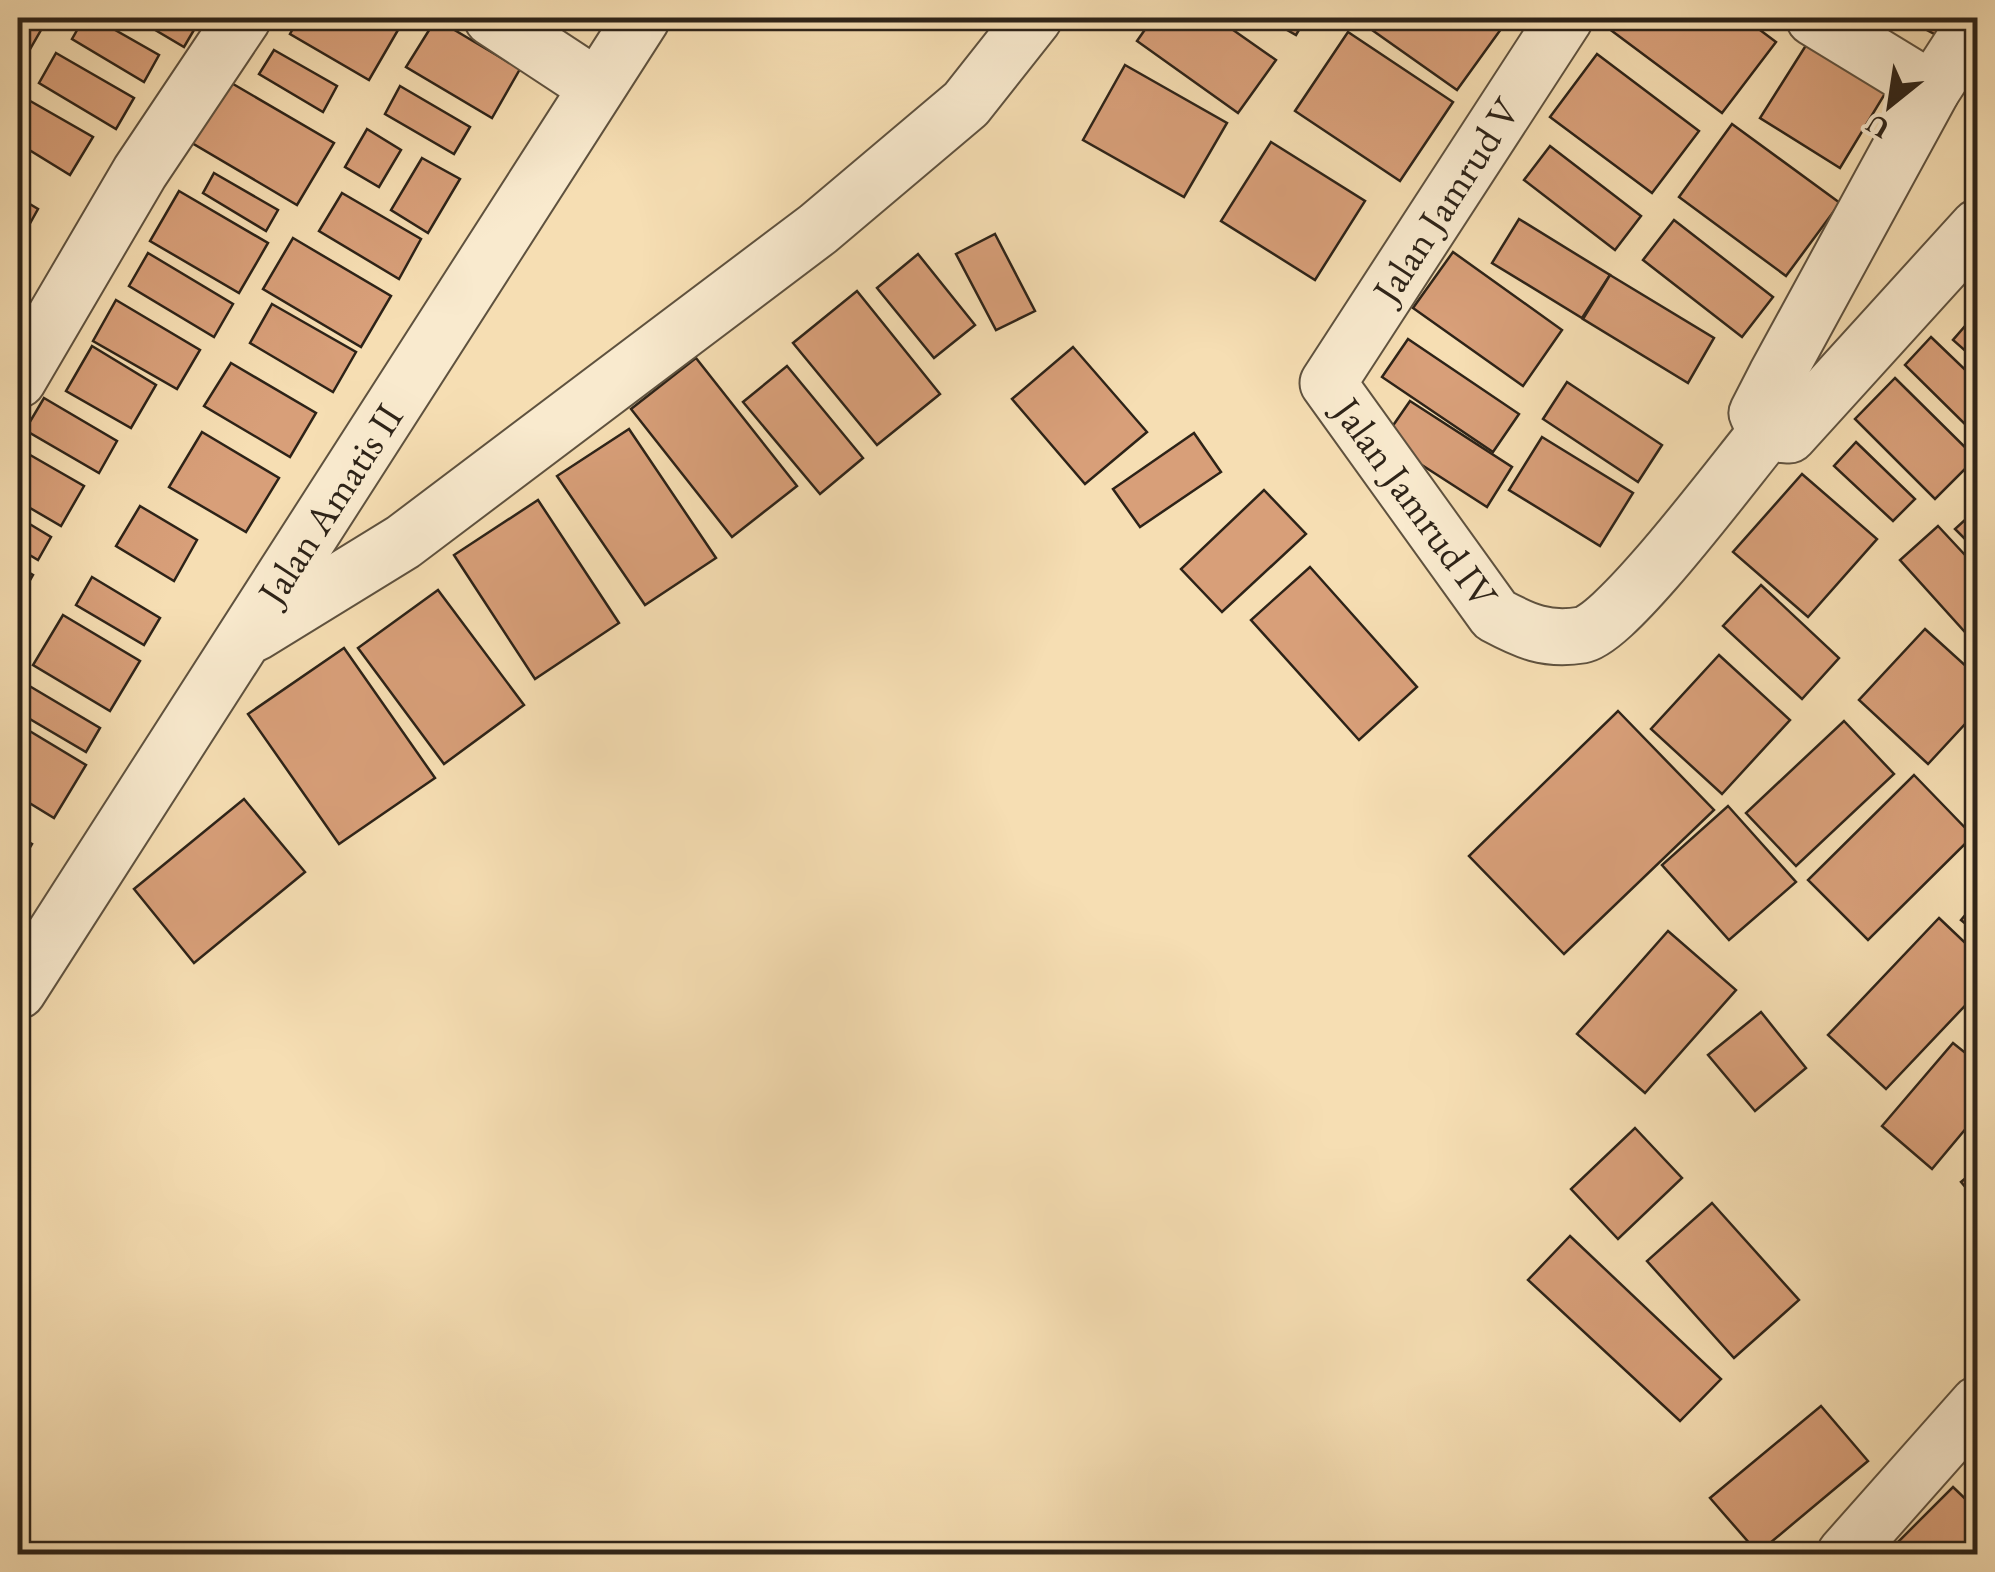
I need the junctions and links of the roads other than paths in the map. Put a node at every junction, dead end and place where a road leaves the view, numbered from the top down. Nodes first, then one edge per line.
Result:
1 (244, 18) edge
2 (492, 18) edge
3 (642, 18) edge
4 (1034, 18) edge
5 (1564, 18) edge
6 (1814, 18) edge
7 (1978, 19) edge
8 (597, 87) junction
9 (1932, 90) junction
10 (1978, 228) edge
11 (18, 380) edge
12 (1328, 384) joint
13 (1766, 433) junction
14 (242, 640) junction
15 (20, 982) edge
16 (1978, 1404) edge
17 (1845, 1554) edge

1 - 11 street
2 - 8 street
3 - 8 street, Jalan Amatis II
4 - 14 street
5 - 12 street, Jalan Jamrud V
6 - 9 street
7 - 9 street
8 - 14 street, Jalan Amatis II
9 - 13 street
10 - 13 street, Jalan Jamrud IV
12 - 13 street, Jalan Jamrud IV
14 - 15 street, Jalan Amatis II
16 - 17 street

